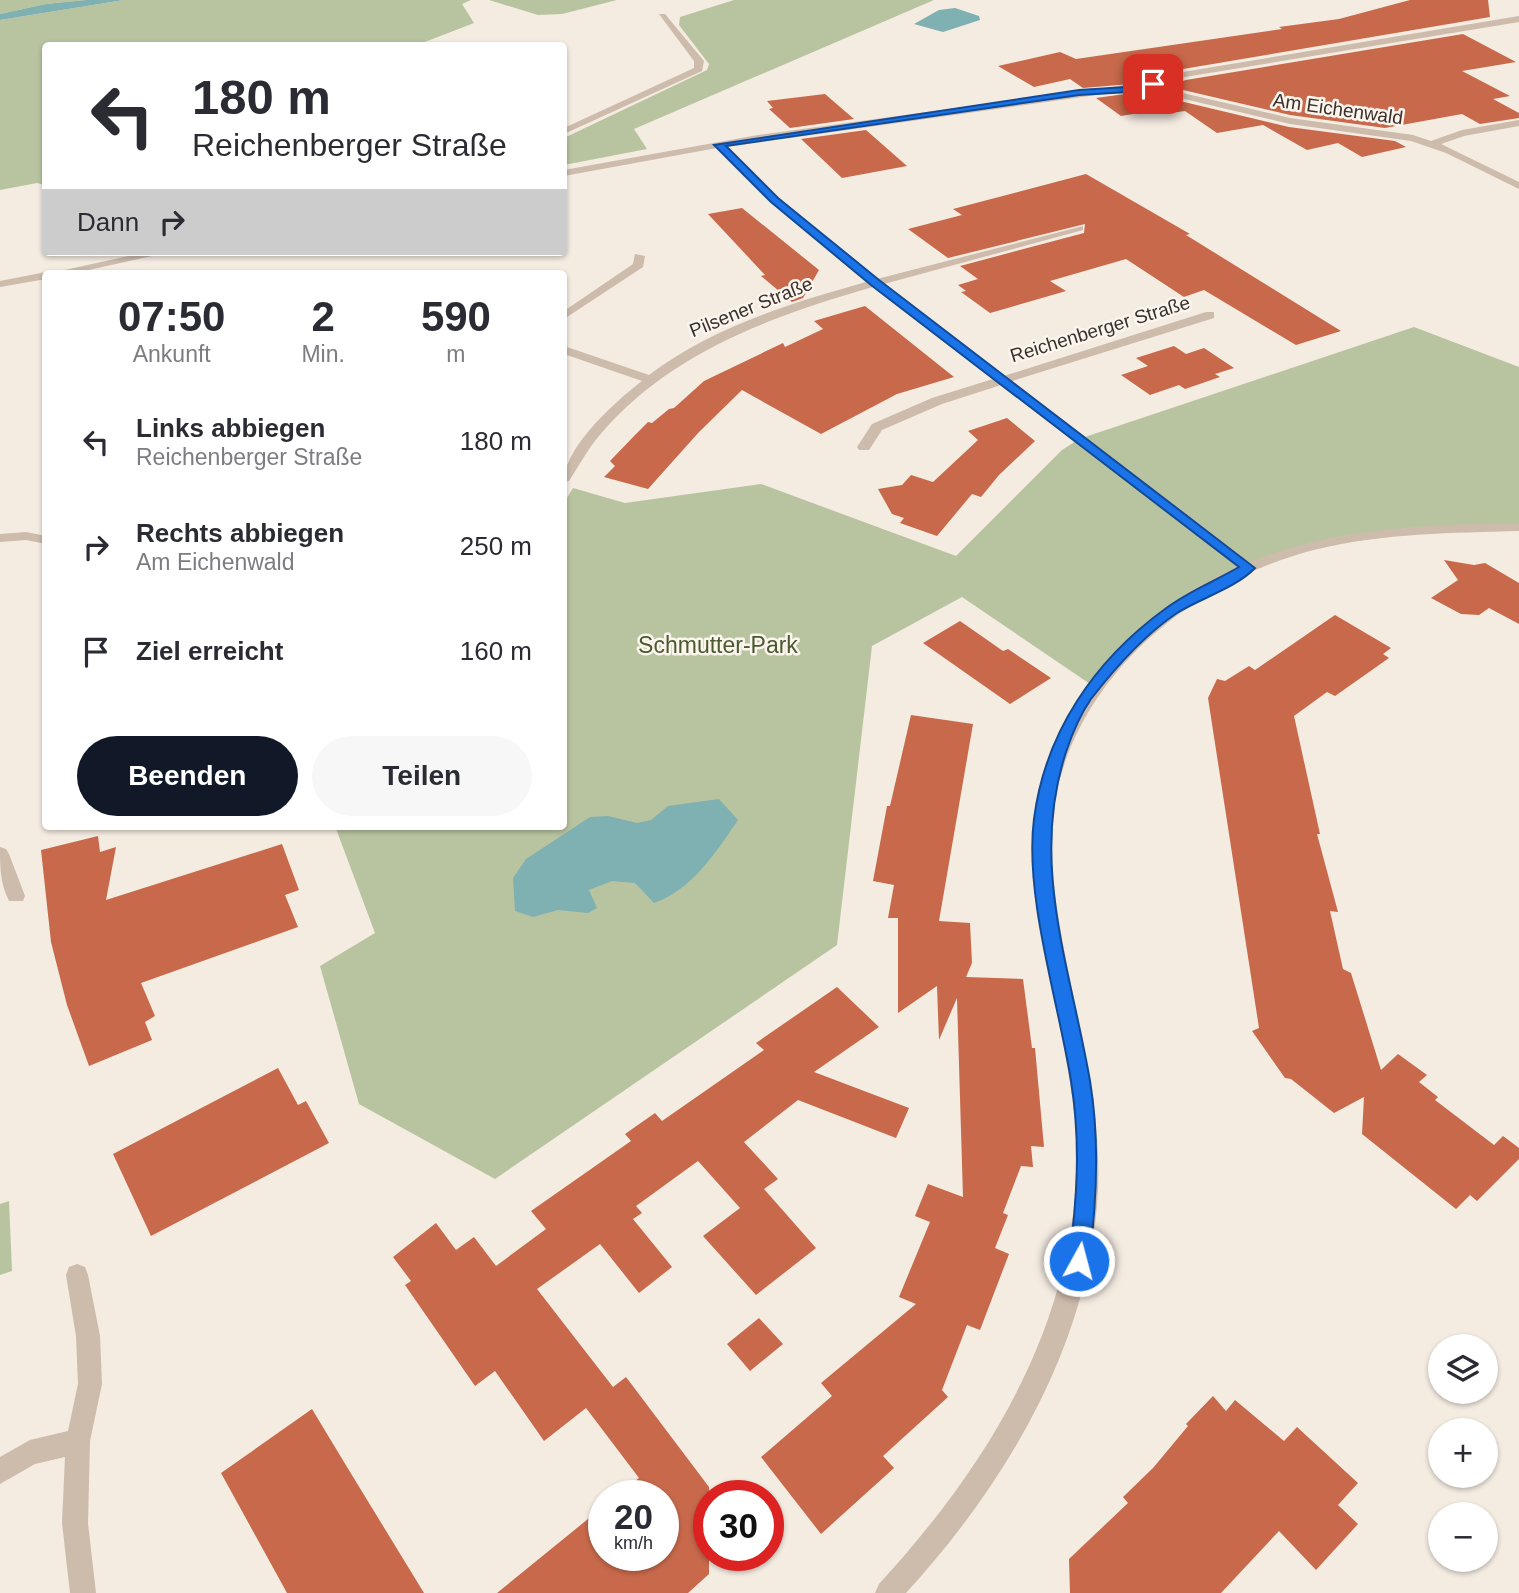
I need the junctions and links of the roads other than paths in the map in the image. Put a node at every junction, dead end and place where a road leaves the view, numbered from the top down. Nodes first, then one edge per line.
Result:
1 (662, 16) dead end
2 (1519, 19) edge
3 (1145, 88) junction
4 (1519, 123) edge
5 (567, 130) edge
6 (1433, 144) junction
7 (719, 145) junction
8 (567, 172) edge
9 (1519, 186) edge
10 (1079, 228) dead end
11 (144, 256) edge
12 (639, 256) dead end
13 (72, 270) edge
14 (42, 276) edge
15 (875, 283) junction
16 (0, 284) edge
17 (567, 314) edge
18 (1210, 315) dead end
19 (567, 351) edge
20 (648, 379) junction
21 (1001, 380) junction
22 (864, 447) dead end
23 (567, 474) edge
24 (1519, 527) edge
25 (0, 537) edge
26 (42, 539) edge
27 (1248, 568) junction
28 (0, 854) edge
29 (16, 896) dead end
30 (77, 1275) dead end
31 (78, 1441) junction
32 (0, 1471) edge
33 (83, 1593) edge
34 (888, 1593) edge

1 - 5 street
2 - 3 street, Am Eichenwald
3 - 6 street, Am Eichenwald
3 - 7 street, Am Eichenwald
4 - 6 street
6 - 9 street, Am Eichenwald
7 - 8 street, Am Eichenwald
7 - 15 street, Reichenberger Straße
10 - 15 street
11 - 13 street
12 - 17 street
14 - 16 street
15 - 20 street, Pilsener Straße
15 - 21 street, Reichenberger Straße
18 - 21 street, Reichenberger Straße
19 - 20 street
20 - 23 street, Pilsener Straße
21 - 22 street, Reichenberger Straße
21 - 27 street, Reichenberger Straße
24 - 27 street
25 - 26 street
27 - 34 street
28 - 29 street
30 - 31 street
31 - 32 street
31 - 33 street

